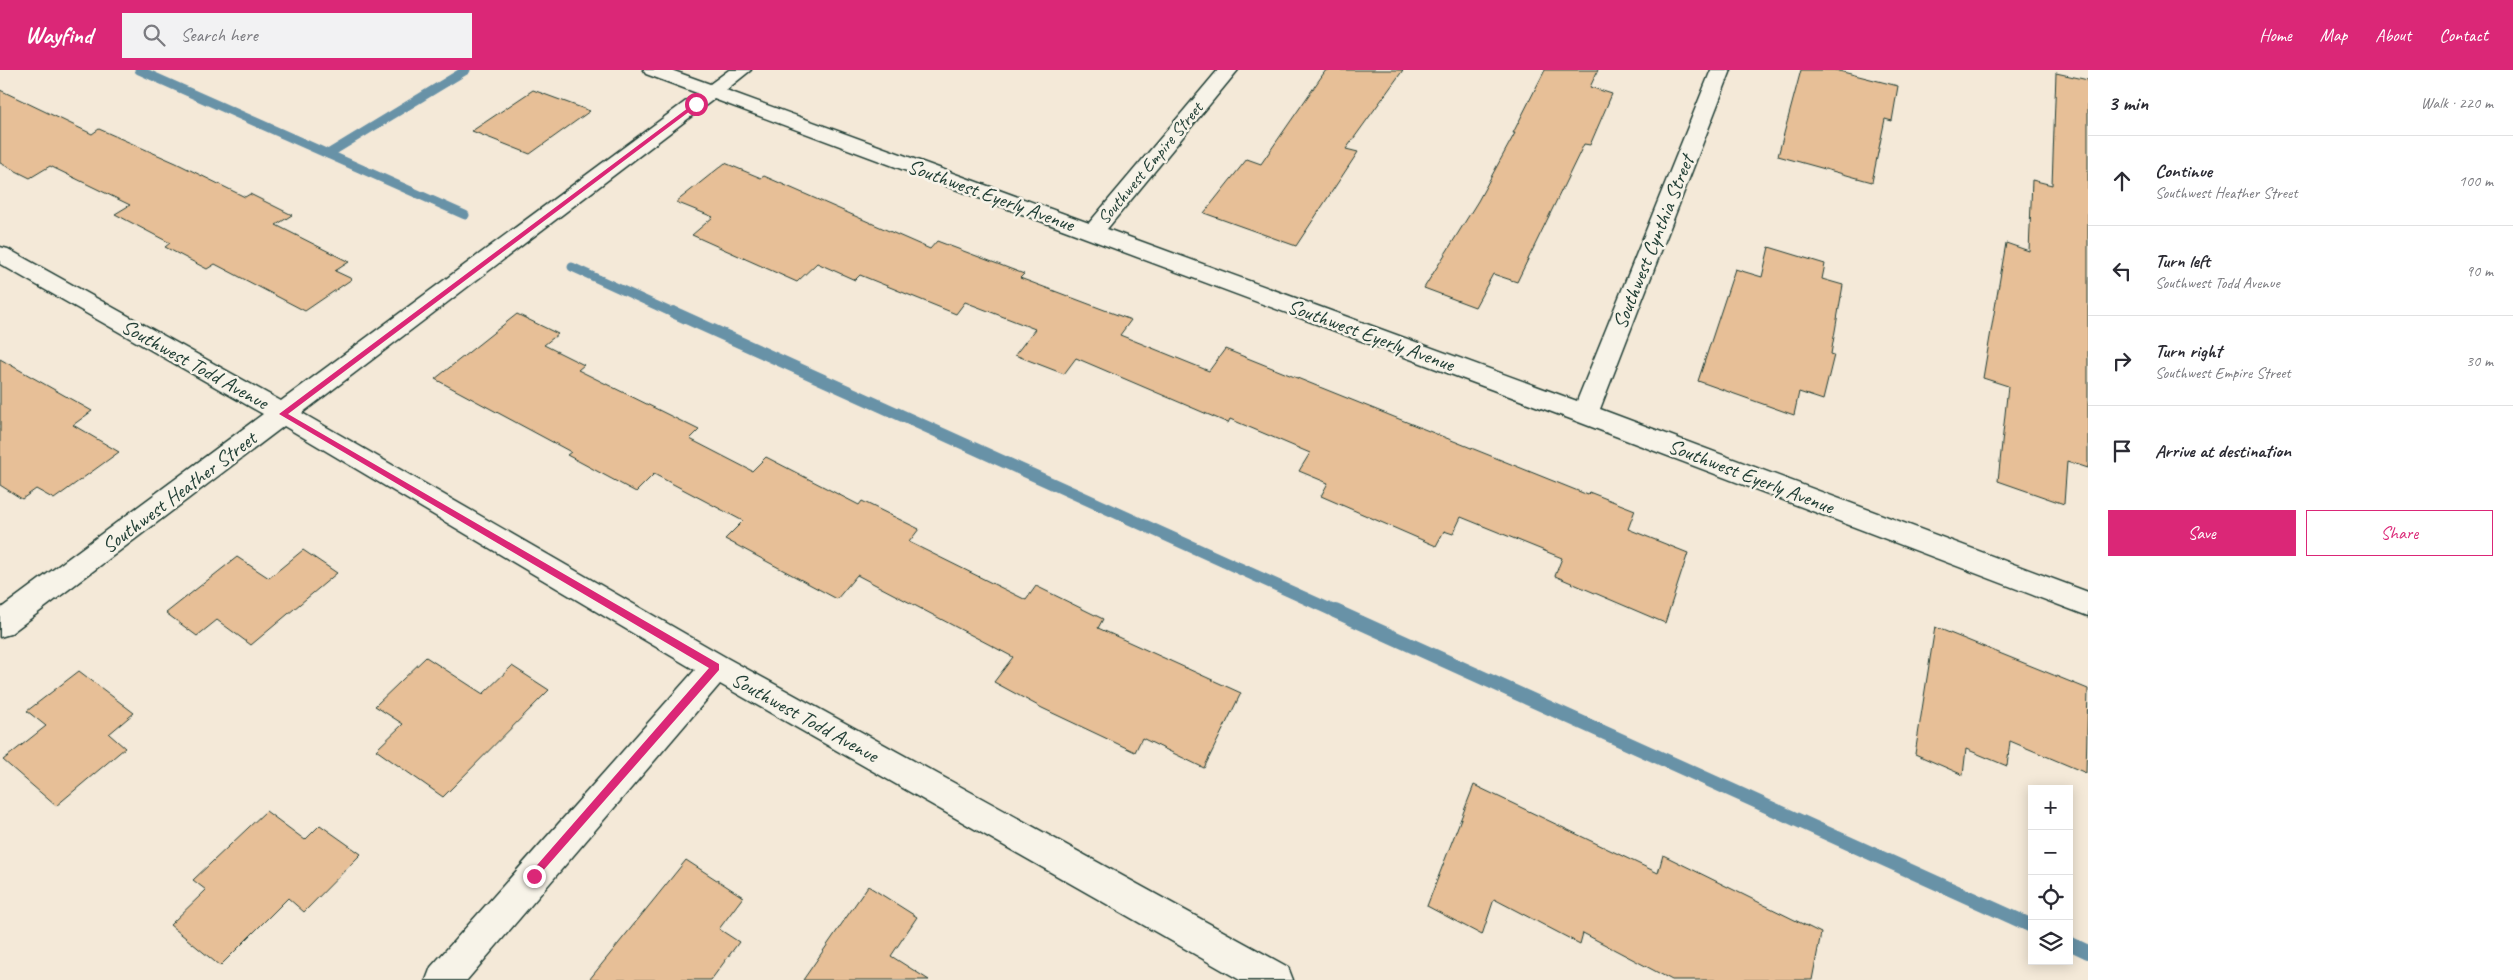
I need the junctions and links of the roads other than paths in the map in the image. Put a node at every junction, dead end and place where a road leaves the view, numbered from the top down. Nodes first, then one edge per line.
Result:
1 (652, 70) edge
2 (741, 70) edge
3 (1228, 70) edge
4 (1721, 70) edge
5 (712, 92) junction
6 (1092, 233) junction
7 (0, 254) edge
8 (283, 414) junction
9 (1585, 414) junction
10 (2088, 604) edge
11 (0, 625) edge
12 (716, 667) junction
13 (444, 980) edge
14 (1275, 980) edge

1 - 5 street, Southwest Eyerly Avenue
2 - 5 street, Southwest Heather Street
3 - 6 street, Southwest Empire Street
4 - 9 street, Southwest Cynthia Street
5 - 6 street, Southwest Eyerly Avenue
5 - 8 street, Southwest Heather Street
6 - 9 street, Southwest Eyerly Avenue
7 - 8 street, Southwest Todd Avenue
8 - 11 street, Southwest Heather Street
8 - 12 street, Southwest Todd Avenue
9 - 10 street, Southwest Eyerly Avenue
12 - 13 street
12 - 14 street, Southwest Todd Avenue

